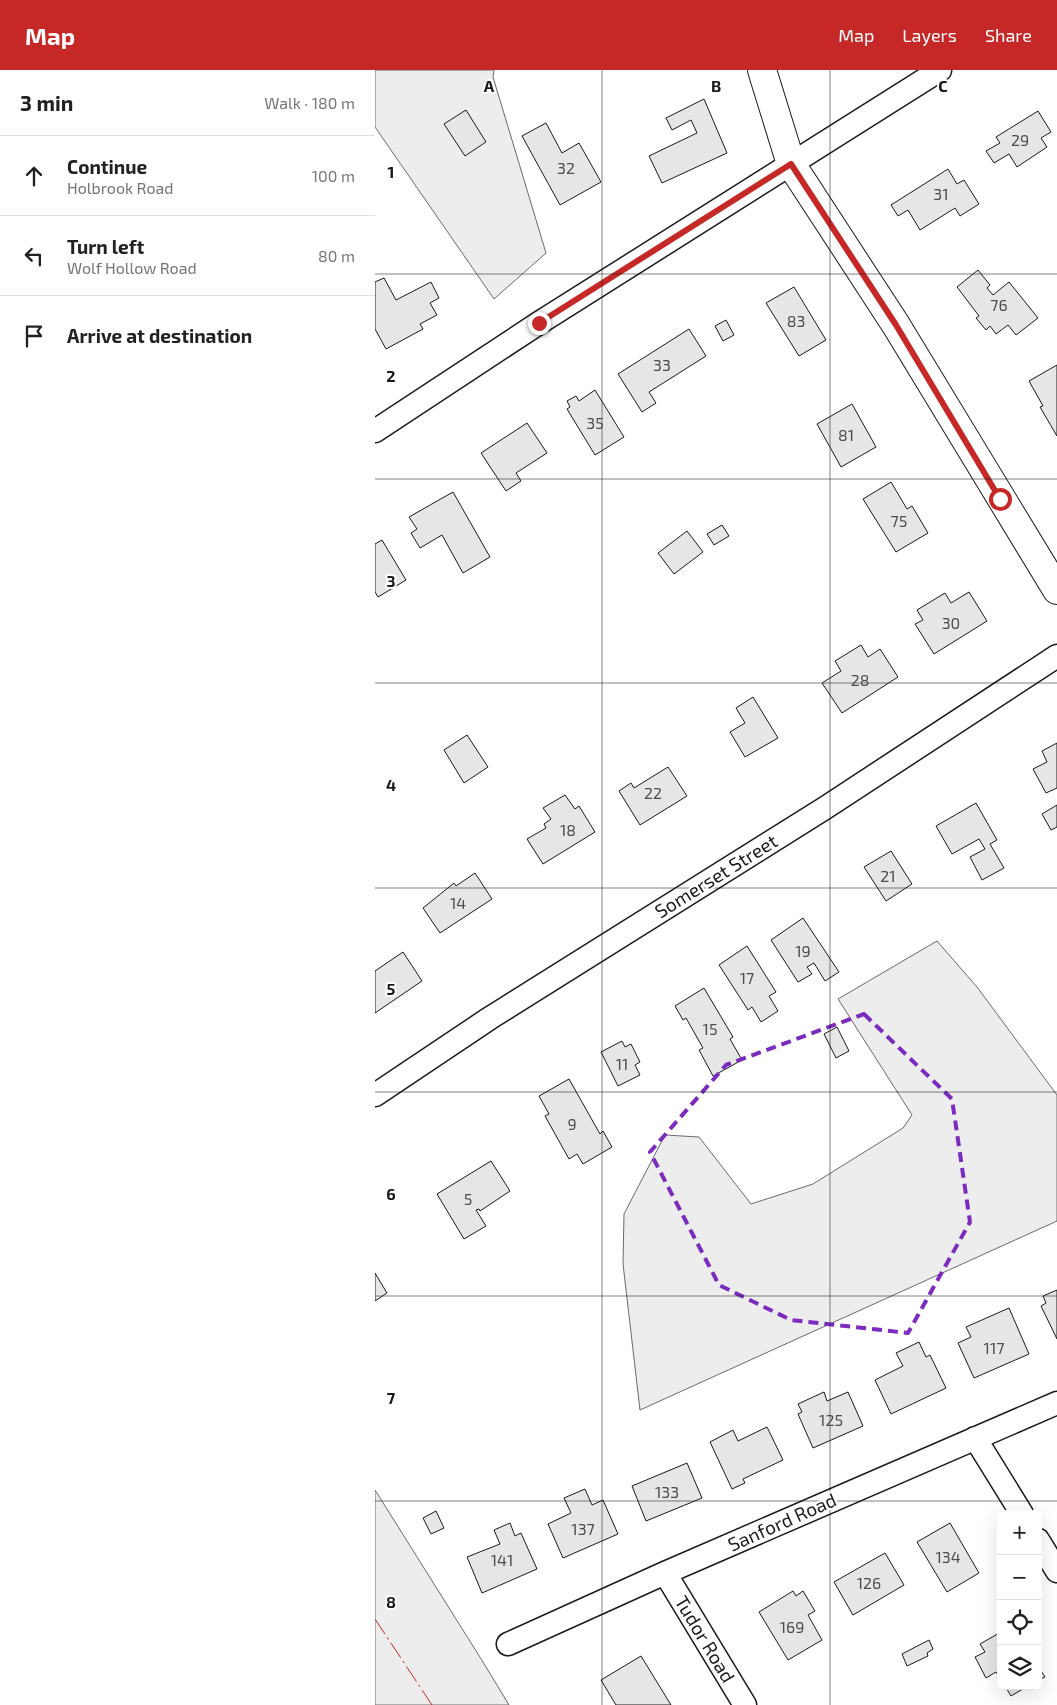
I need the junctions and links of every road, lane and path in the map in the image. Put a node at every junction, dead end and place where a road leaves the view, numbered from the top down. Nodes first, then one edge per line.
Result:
1 (762, 70) edge
2 (940, 70) edge
3 (791, 164) junction
4 (375, 430) edge
5 (1057, 590) edge
6 (1057, 656) edge
7 (375, 1095) edge
8 (1057, 1403) edge
9 (975, 1438) junction
10 (1020, 1510) edge
11 (1042, 1547) edge
12 (1057, 1571) edge
13 (665, 1573) junction
14 (508, 1644) dead end
15 (745, 1705) edge

1 - 3 street
2 - 3 street
3 - 4 street
3 - 5 street
6 - 7 street, Somerset Street
8 - 9 street, Sanford Road
9 - 10 street
9 - 13 street, Sanford Road
11 - 12 street
13 - 14 street, Sanford Road
13 - 15 street, Tudor Road

